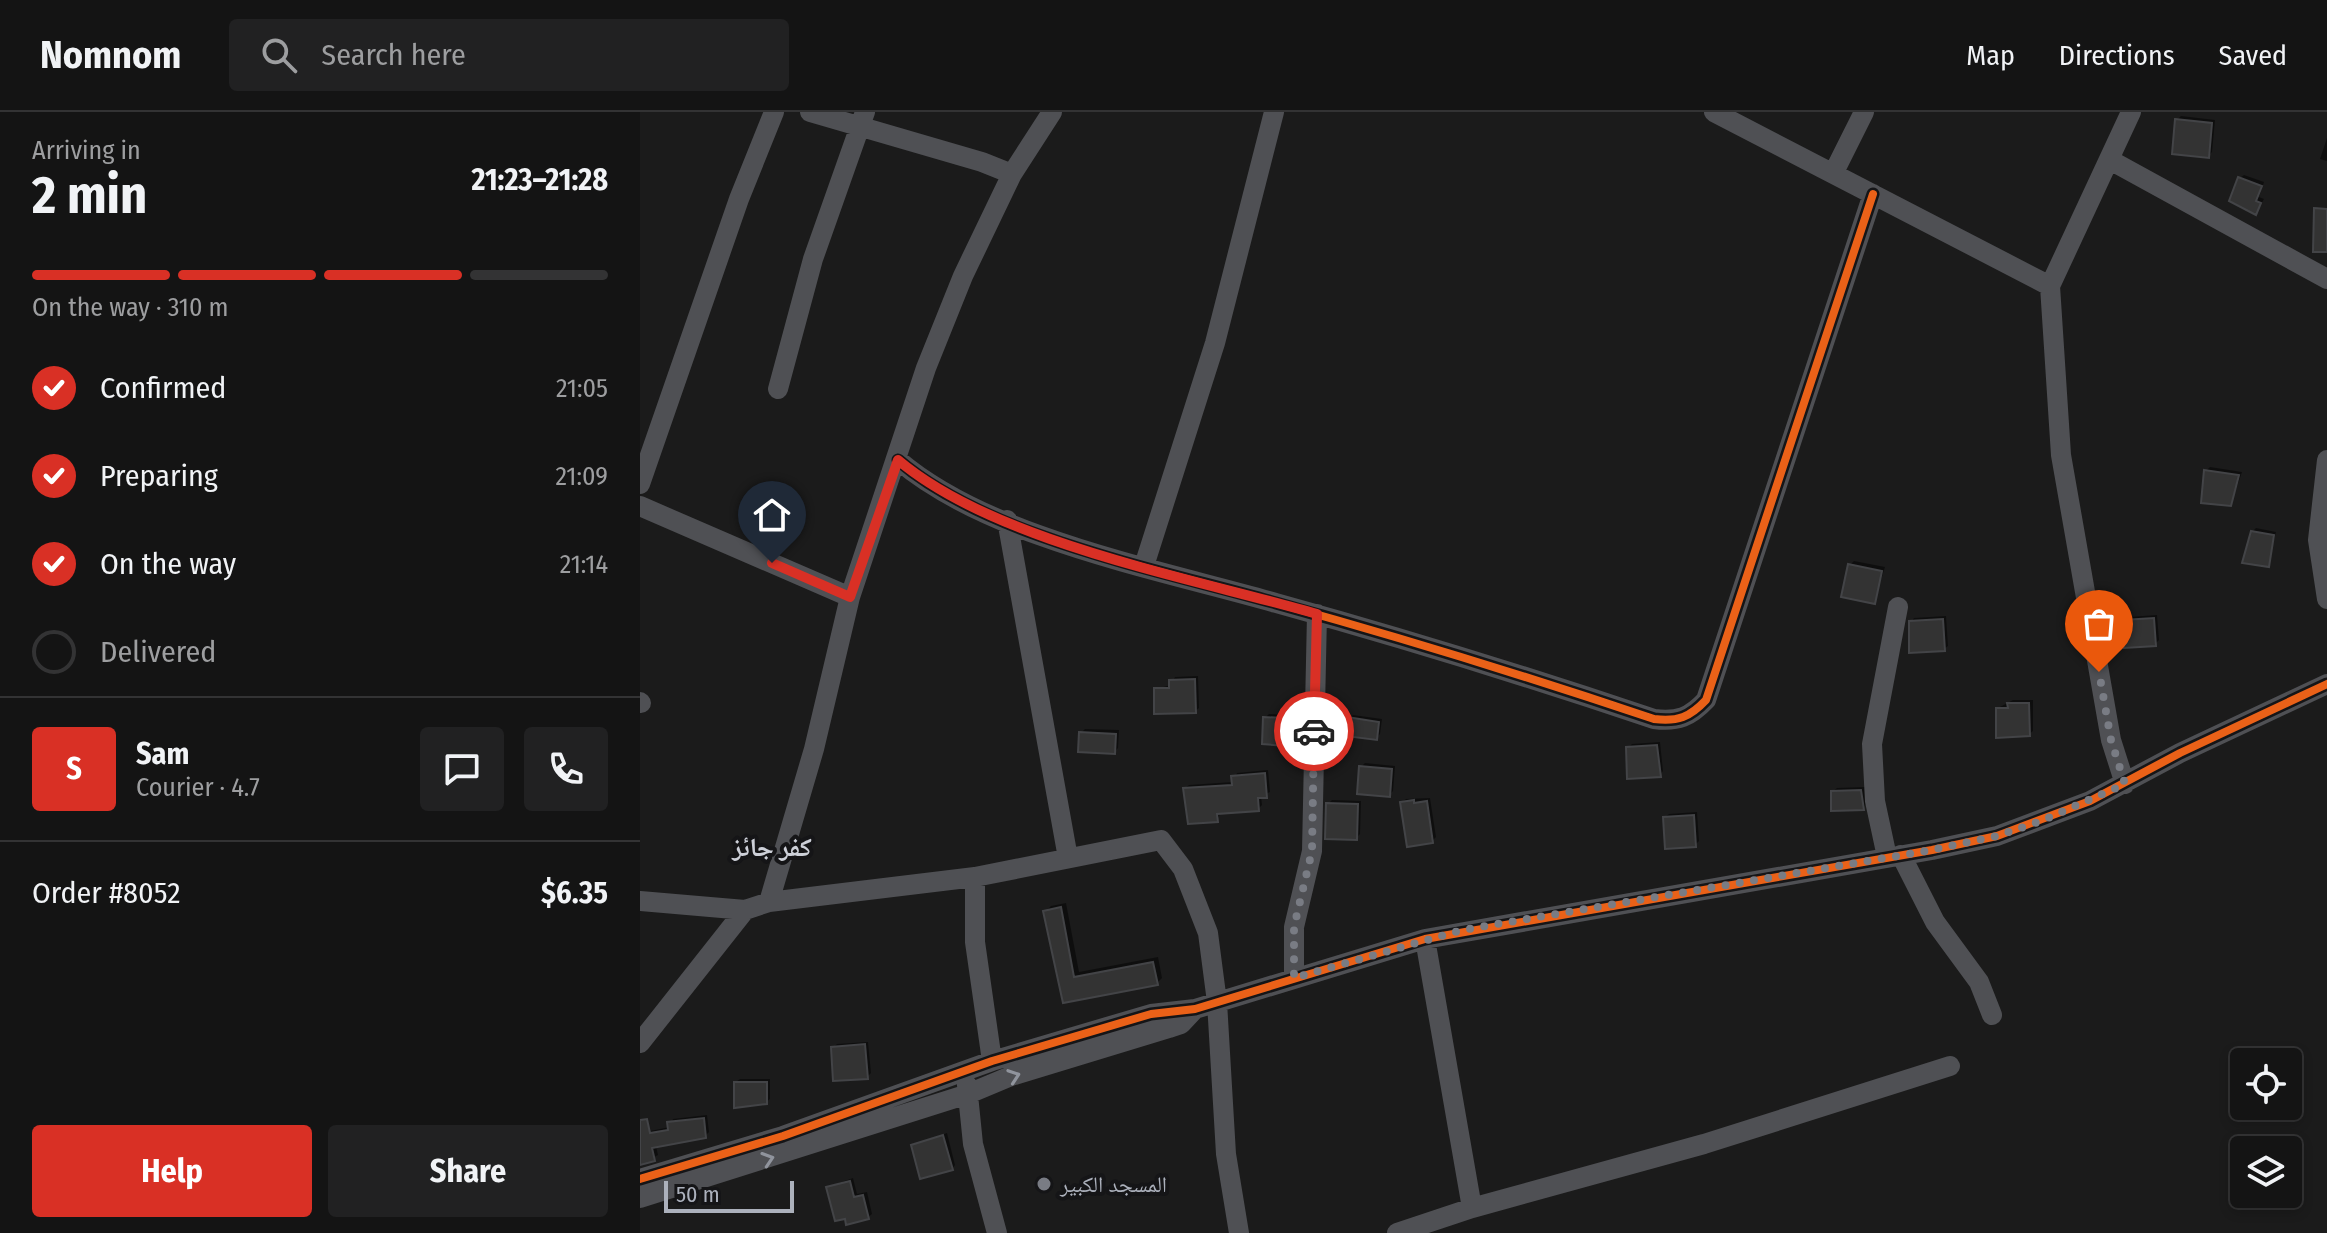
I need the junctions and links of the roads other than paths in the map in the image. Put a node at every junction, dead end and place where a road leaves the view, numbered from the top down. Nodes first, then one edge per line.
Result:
1 (774, 112) edge
2 (810, 112) edge
3 (1052, 112) edge
4 (1274, 112) edge
5 (1714, 112) edge
6 (1864, 112) edge
7 (2131, 112) edge
8 (861, 120) edge
9 (2110, 160) junction
10 (1834, 172) junction
11 (1012, 174) junction
12 (1873, 194) junction
13 (2327, 279) edge
14 (2050, 286) junction
15 (778, 389) dead end
16 (898, 460) junction
17 (2327, 460) edge
18 (640, 484) edge
19 (640, 506) edge
20 (1007, 520) junction
21 (1144, 566) junction
22 (850, 597) junction
23 (2327, 599) edge
24 (1898, 607) dead end
25 (1317, 614) junction
26 (2327, 684) edge
27 (2125, 784) junction
28 (1894, 856) junction
29 (1068, 858) junction
30 (975, 877) junction
31 (640, 901) edge
32 (769, 902) junction
33 (745, 910) junction
34 (1425, 939) junction
35 (1294, 978) junction
36 (1217, 1002) junction
37 (1195, 1009) junction
38 (1992, 1015) dead end
39 (640, 1043) edge
40 (992, 1061) junction
41 (1950, 1066) dead end
42 (965, 1071) junction
43 (968, 1094) junction
44 (640, 1179) edge
45 (640, 1198) edge
46 (1472, 1208) junction
47 (997, 1233) edge
48 (1239, 1233) edge
49 (1397, 1233) edge

1 - 18 street
2 - 8 street
3 - 11 street
4 - 21 street
5 - 10 street
6 - 10 street
7 - 9 street
8 - 11 street
8 - 15 street
9 - 13 street
9 - 14 street
10 - 12 street
11 - 16 street
12 - 14 street
12 - 25 street
14 - 27 street
16 - 20 street
16 - 22 street
17 - 23 street
19 - 22 street
20 - 21 street
20 - 29 street
21 - 25 street
22 - 32 street
24 - 28 street
25 - 35 street
26 - 27 street
27 - 28 street
28 - 34 street
28 - 38 street
29 - 30 street
29 - 36 street
30 - 32 street
30 - 40 street
31 - 33 street
32 - 33 street
33 - 39 street
34 - 35 street
34 - 46 street
35 - 36 street
36 - 37 street
36 - 48 street
37 - 40 street
43 -> 37 street
40 - 42 street
41 - 46 street
42 - 43 street
42 - 44 street
45 -> 43 street
43 - 47 street
46 - 49 street

